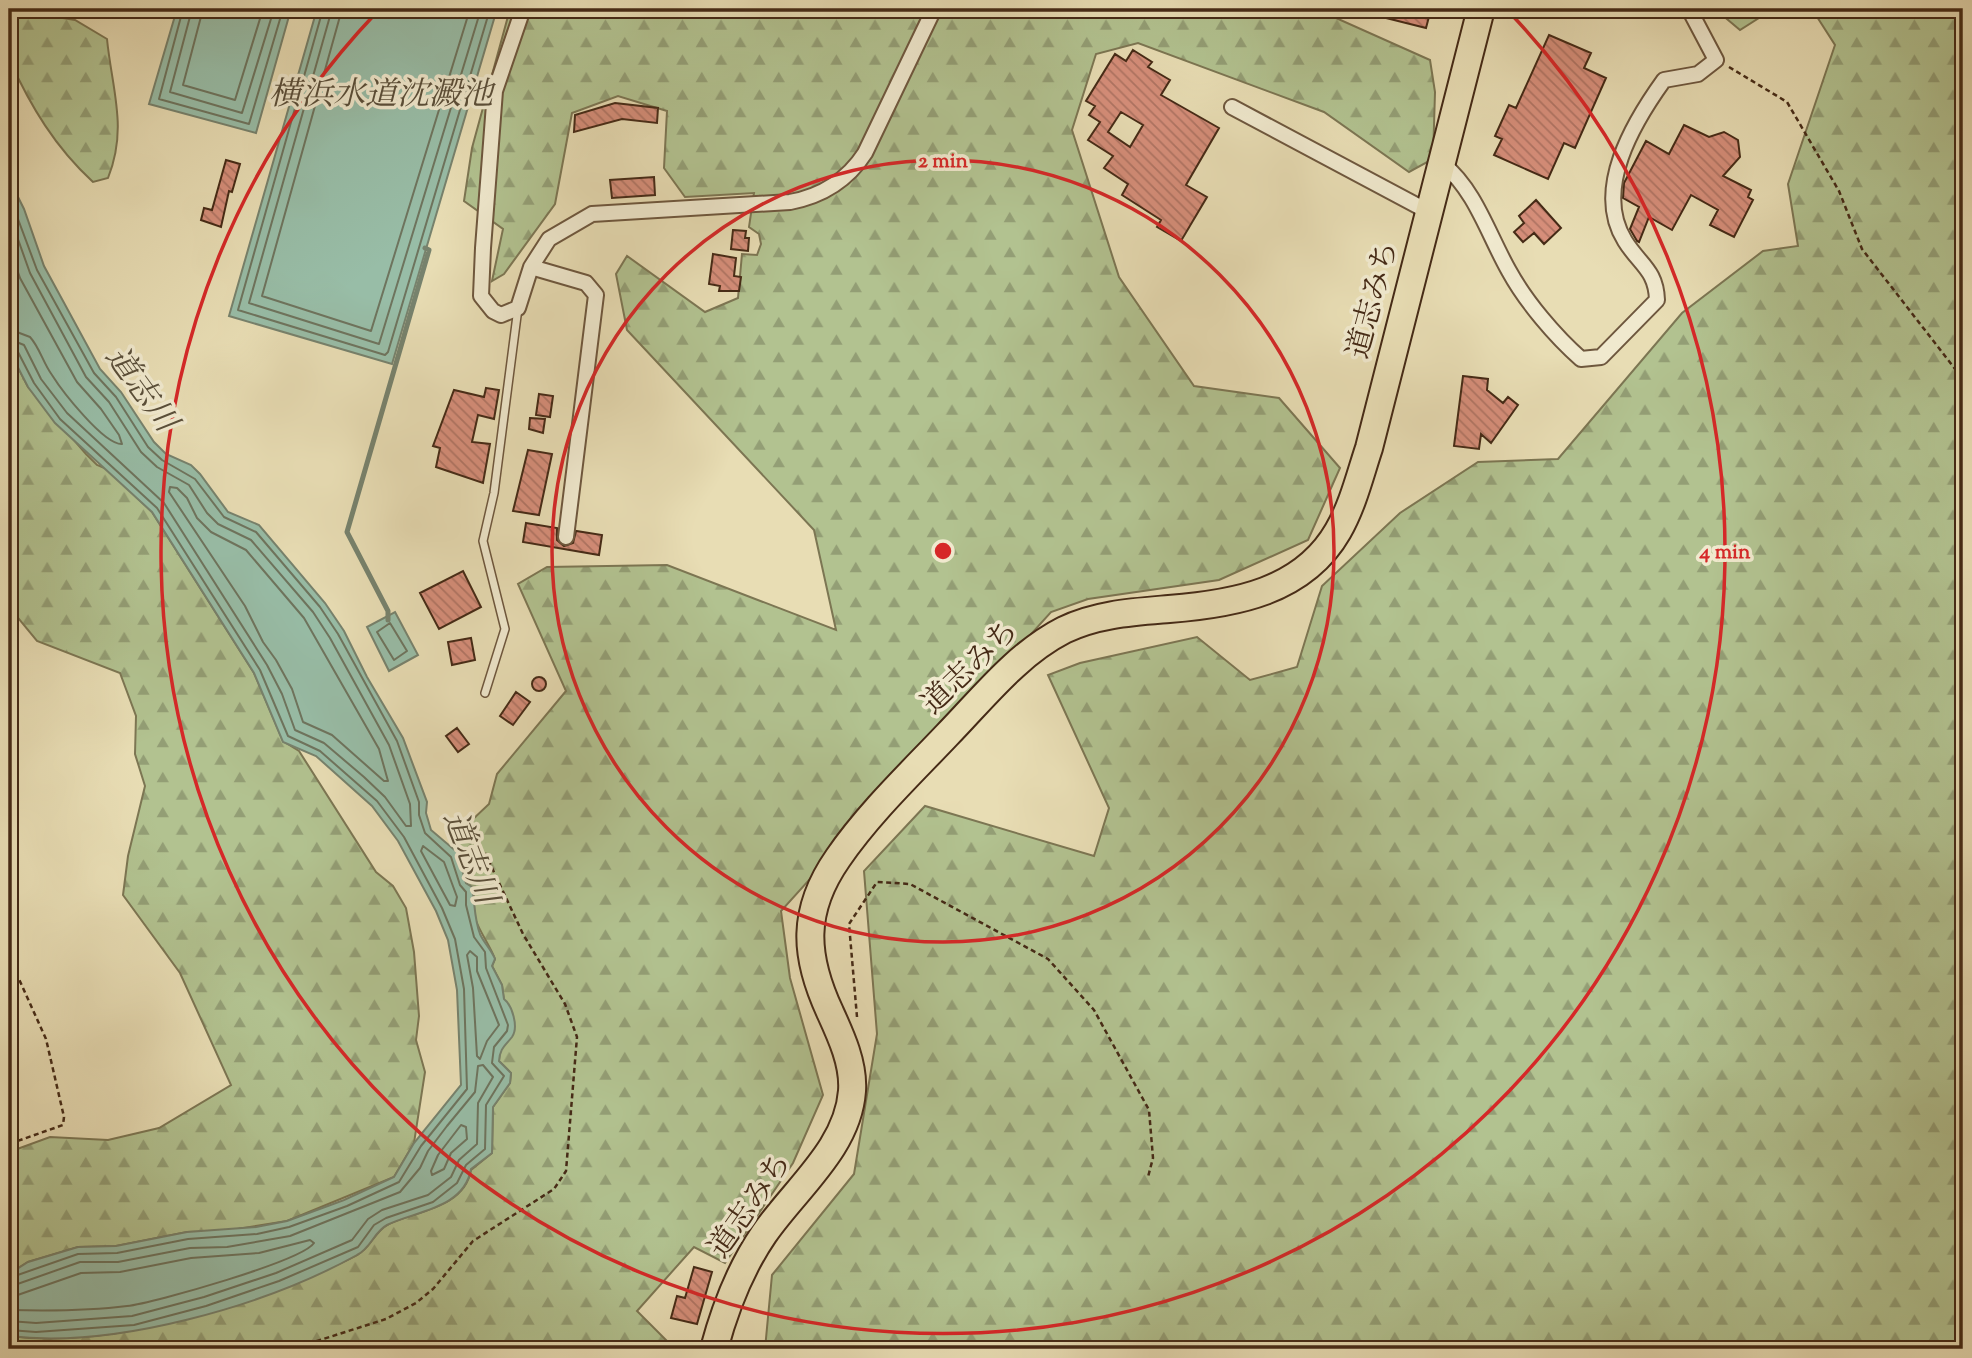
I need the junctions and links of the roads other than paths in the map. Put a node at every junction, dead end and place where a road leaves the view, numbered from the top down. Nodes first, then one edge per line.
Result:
1 (523, 9) edge
2 (934, 9) edge
3 (1481, 9) edge
4 (1689, 9) edge
5 (1232, 107) dead end
6 (1444, 165) junction
7 (1432, 213) junction
8 (531, 267) junction
9 (518, 308) junction
10 (566, 537) dead end
11 (485, 692) dead end
12 (714, 1349) edge

1 - 9 street
2 - 8 street
3 - 6 highway, 道志みち
4 - 6 street
5 - 7 street
6 - 7 highway, 道志みち
7 - 12 highway, 道志みち
8 - 9 street
8 - 10 street
9 - 11 lane

